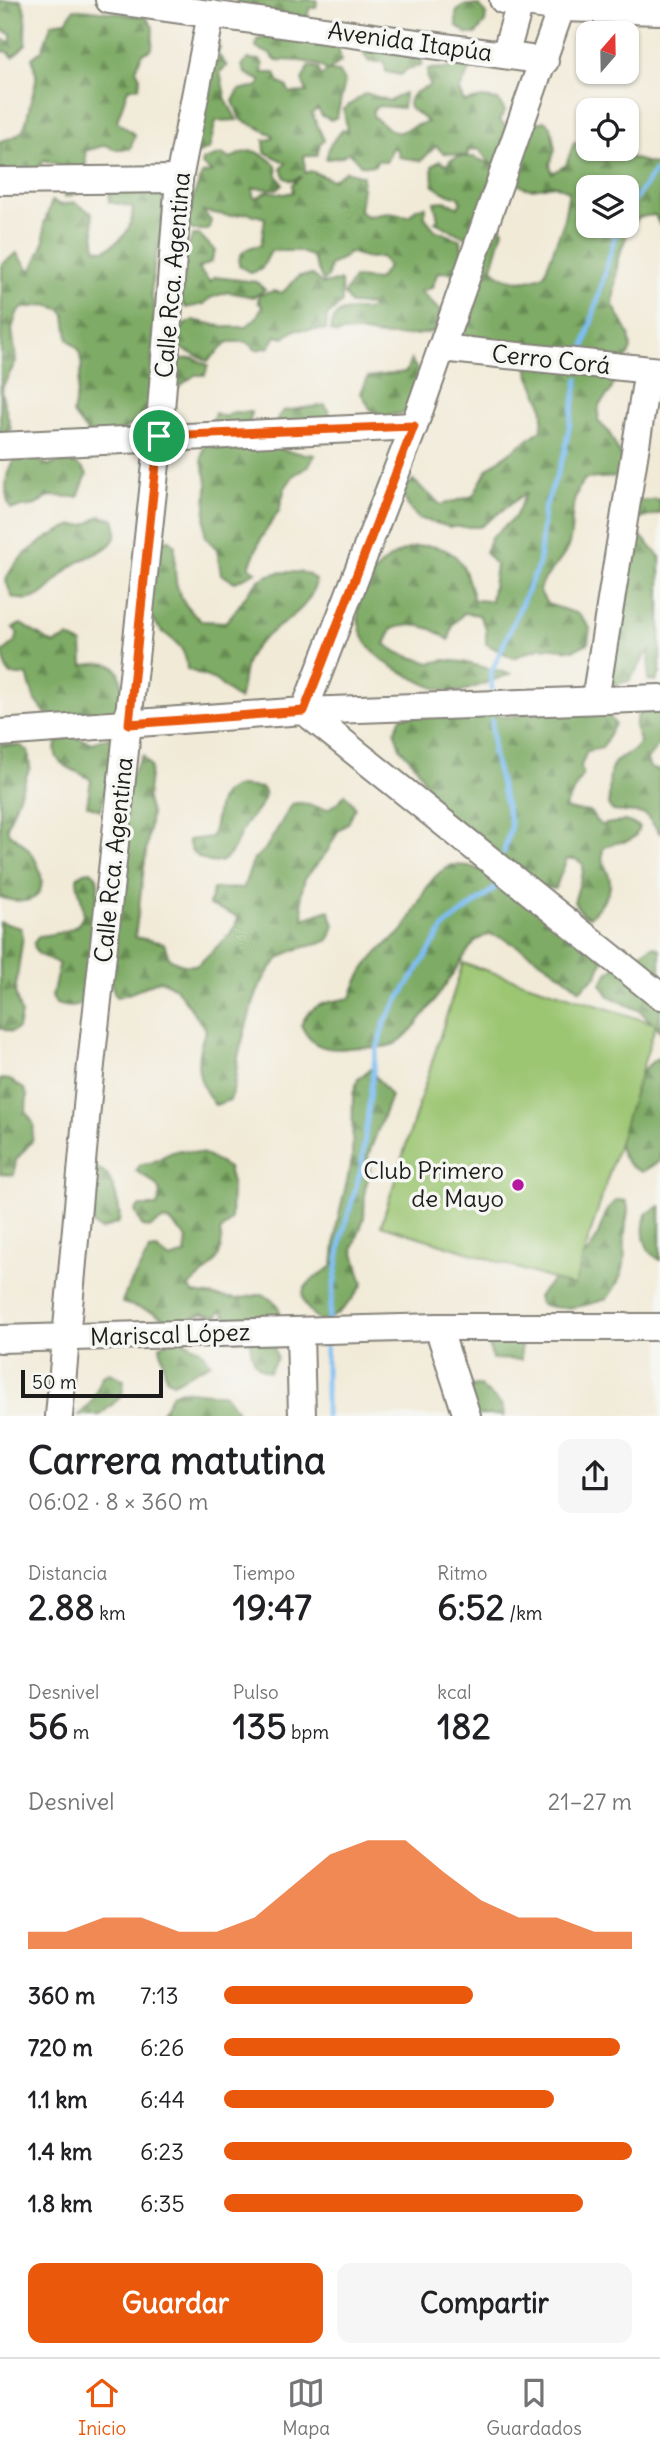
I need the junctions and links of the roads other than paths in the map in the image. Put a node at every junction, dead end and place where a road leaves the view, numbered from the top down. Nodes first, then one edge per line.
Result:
1 (109, 0) edge
2 (515, 1) edge
3 (174, 4) edge
4 (563, 4) edge
5 (660, 11) edge
6 (211, 14) junction
7 (505, 55) junction
8 (545, 61) junction
9 (179, 179) junction
10 (0, 181) edge
11 (441, 348) junction
12 (654, 370) edge
13 (414, 426) junction
14 (159, 436) junction
15 (0, 446) edge
16 (660, 698) edge
17 (595, 700) junction
18 (304, 711) junction
19 (129, 724) junction
20 (0, 733) edge
21 (660, 996) edge
22 (660, 1327) edge
23 (438, 1328) junction
24 (318, 1331) junction
25 (68, 1338) junction
26 (0, 1339) edge
27 (59, 1416) edge
28 (302, 1416) edge
29 (467, 1416) edge

1 - 3 street, Avenida Itapúa
2 - 4 street
2 - 7 street
3 - 6 street, Avenida Itapúa
4 - 5 street
4 - 8 street
6 - 7 street, Avenida Itapúa
6 - 9 street, Calle Rca. Agentina
7 - 8 street, Avenida Itapúa
8 - 11 street
9 - 10 street
9 - 14 street, Calle Rca. Agentina
11 - 12 street, Cerro Corá
11 - 13 street
12 - 17 street
13 - 14 street
13 - 18 street
14 - 15 street
14 - 19 street, Calle Rca. Agentina
16 - 17 street
17 - 18 street
18 - 19 street
18 - 21 street
19 - 20 street
19 - 25 street, Calle Rca. Agentina
22 - 23 street, Mariscal López
23 - 24 street, Mariscal López
23 - 29 street
24 - 25 street, Mariscal López
24 - 28 street
25 - 26 street, Mariscal López
25 - 27 street, Calle Rca. Agentina

